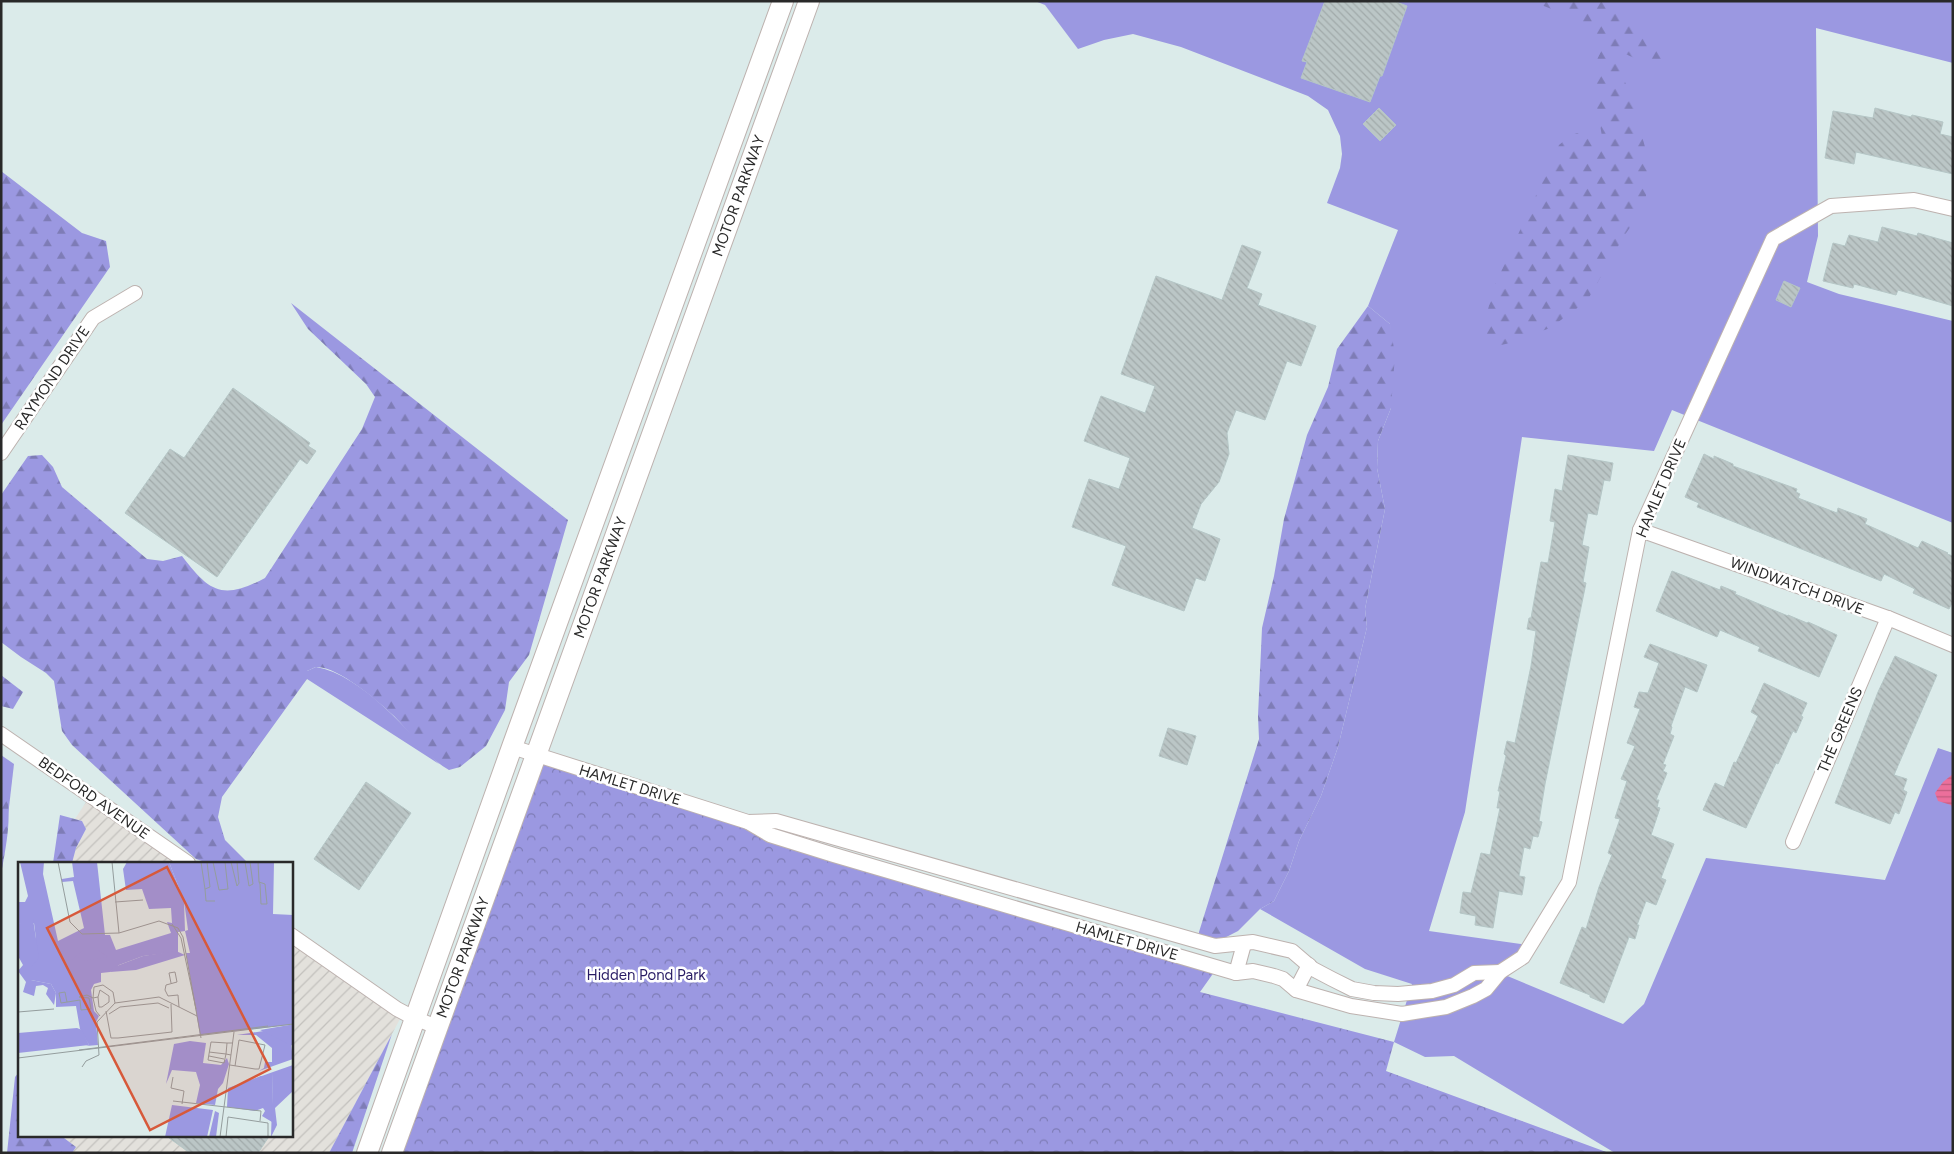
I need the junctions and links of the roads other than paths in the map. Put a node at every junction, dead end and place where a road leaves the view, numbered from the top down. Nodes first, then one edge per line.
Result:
1 (783, 1) edge
2 (809, 1) edge
3 (1953, 209) edge
4 (135, 292) dead end
5 (1, 453) edge
6 (1640, 530) junction
7 (1888, 618) junction
8 (1953, 645) edge
9 (1, 734) edge
10 (512, 747) junction
11 (535, 755) junction
12 (748, 822) junction
13 (1793, 842) dead end
14 (187, 862) edge
15 (292, 935) edge
16 (1244, 944) junction
17 (1309, 965) junction
18 (1500, 972) junction
19 (1236, 973) junction
20 (1296, 990) junction
21 (414, 1018) junction
22 (437, 1027) junction
23 (367, 1153) edge
24 (392, 1153) edge

1 - 10 main road, MOTOR PARKWAY
2 - 11 main road, MOTOR PARKWAY
3 - 6 street, HAMLET DRIVE
4 - 5 street, RAYMOND DRIVE
6 - 7 street, WINDWATCH DRIVE
6 - 18 street, HAMLET DRIVE
7 - 8 street, WINDWATCH DRIVE
7 - 13 street, THE GREENS
9 - 14 street, BEDFORD AVENUE
10 - 11 street, HAMLET DRIVE
10 - 21 main road, MOTOR PARKWAY
11 - 12 street, HAMLET DRIVE
11 - 22 main road, MOTOR PARKWAY
12 - 16 street, HAMLET DRIVE
12 - 19 street, HAMLET DRIVE
15 - 21 street
16 - 17 street, HAMLET DRIVE
16 - 19 street
17 - 18 street, HAMLET DRIVE
17 - 20 street
18 - 20 street, HAMLET DRIVE
19 - 20 street, HAMLET DRIVE
21 - 22 street
21 - 23 main road, MOTOR PARKWAY
22 - 24 main road, MOTOR PARKWAY

